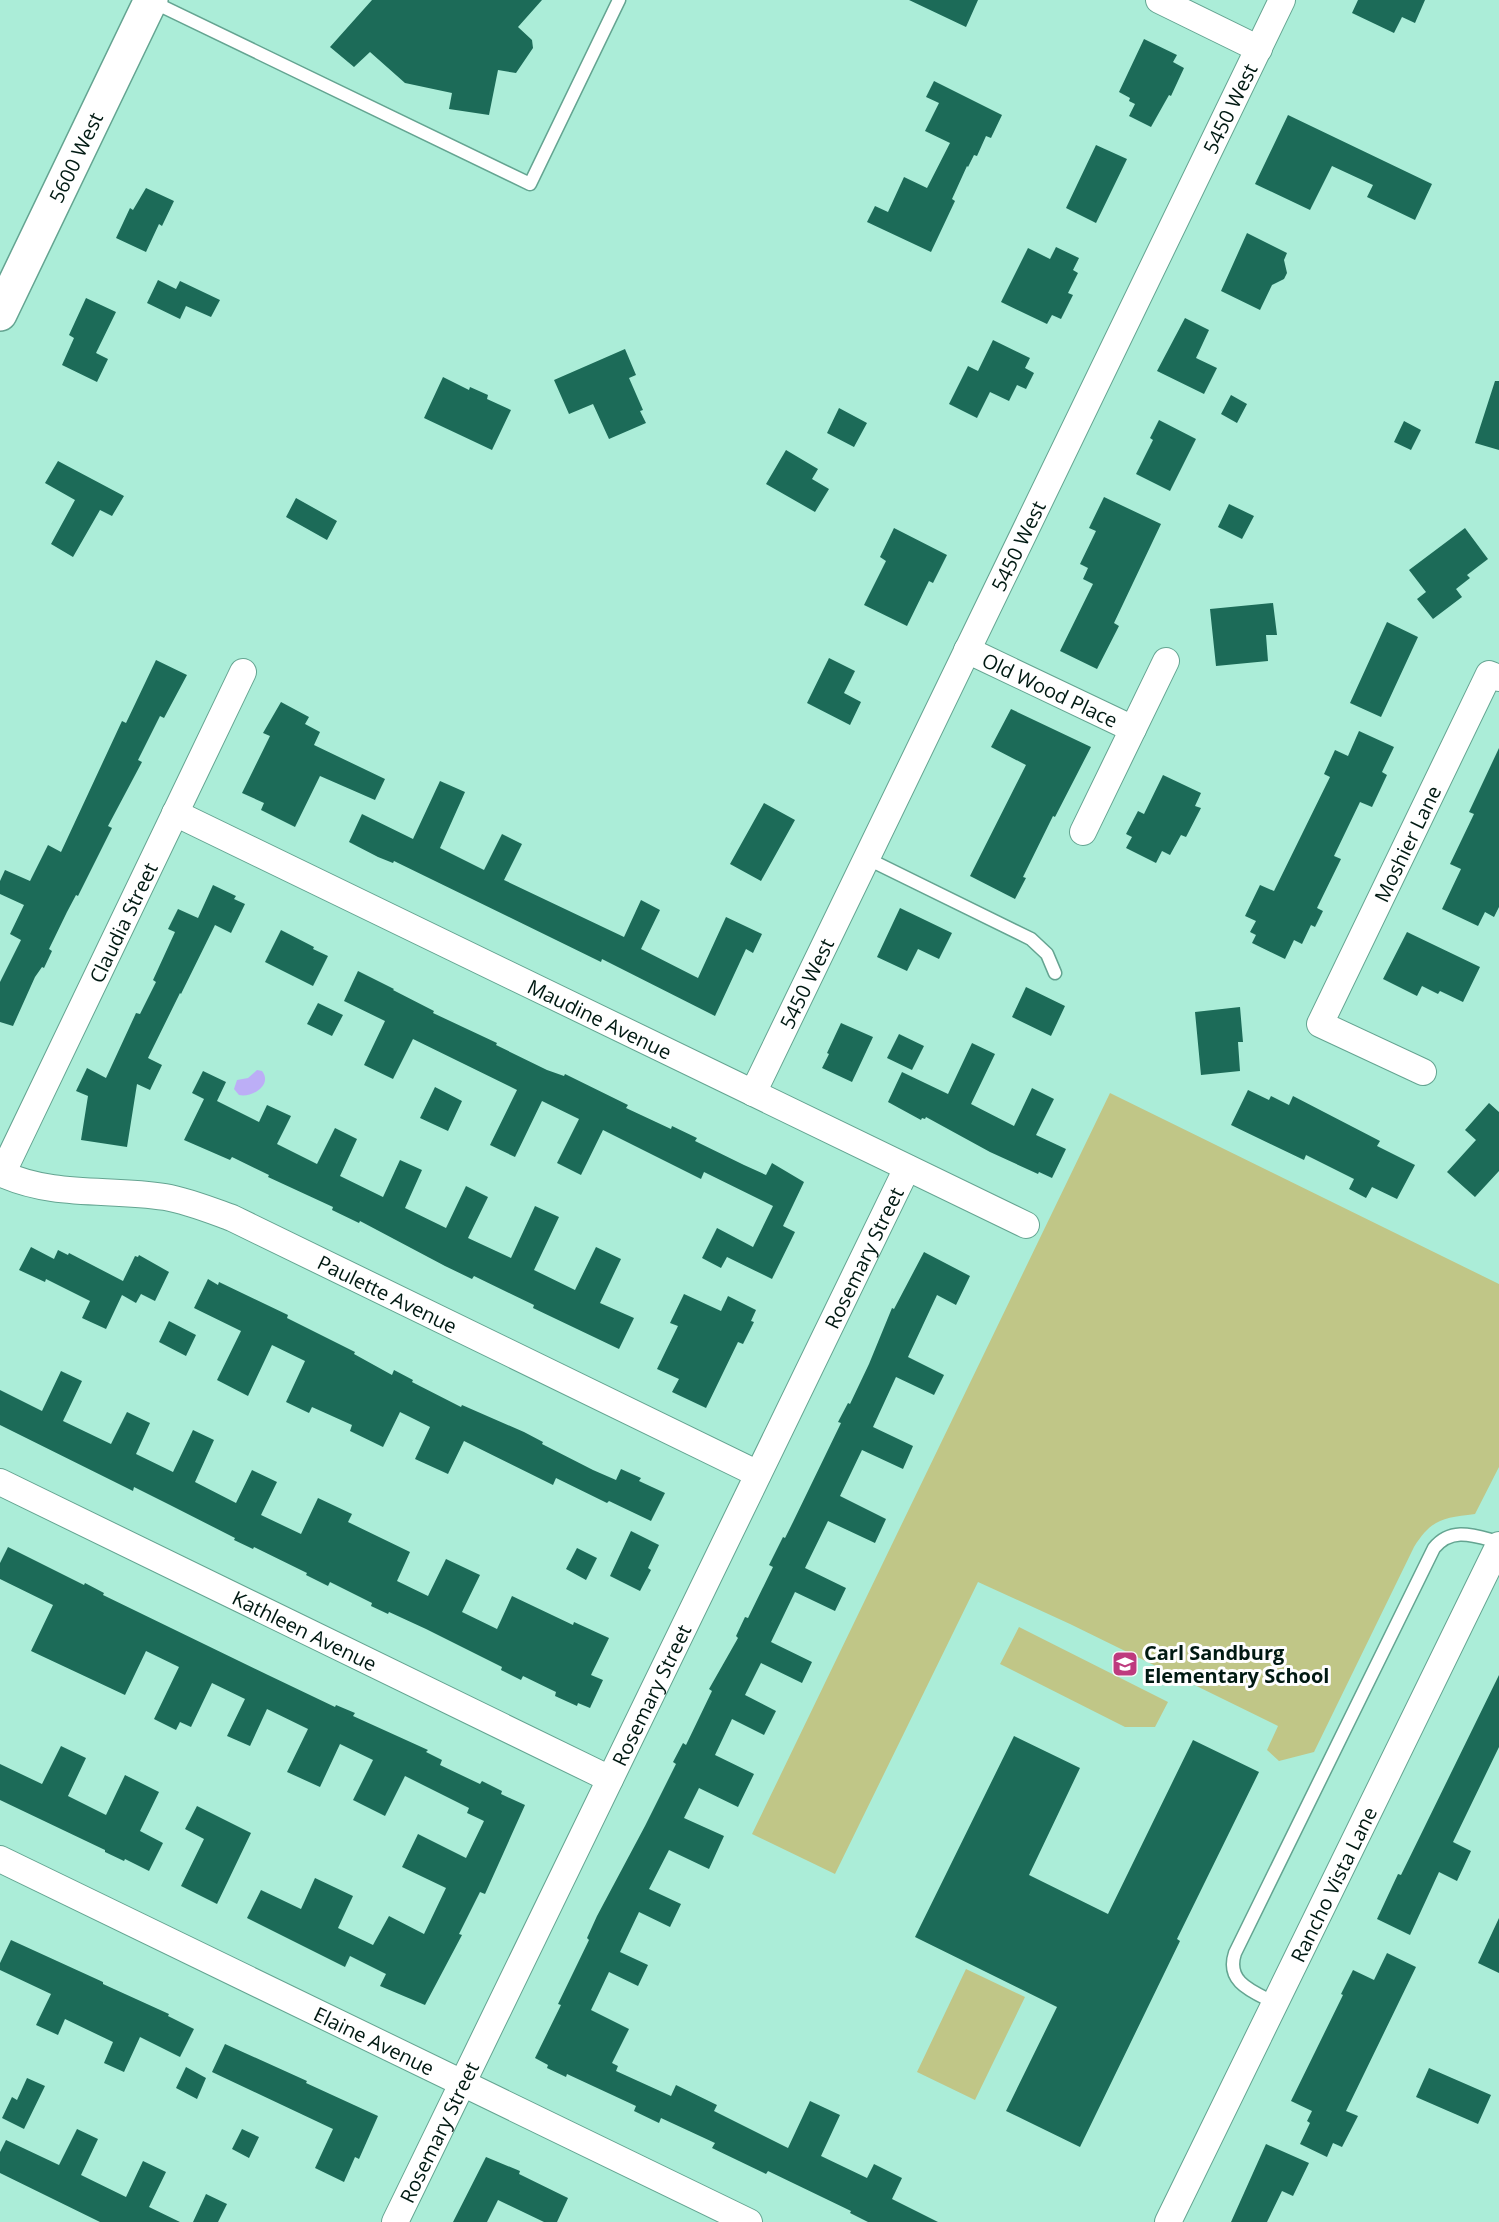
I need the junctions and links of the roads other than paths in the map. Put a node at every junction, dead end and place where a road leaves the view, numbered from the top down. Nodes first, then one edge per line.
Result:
1 (151, 0) edge
2 (620, 0) edge
3 (1159, 0) edge
4 (1282, 0) edge
5 (1259, 49) junction
6 (0, 314) edge
7 (967, 650) junction
8 (1166, 661) dead end
9 (243, 672) dead end
10 (1499, 678) edge
11 (1133, 729) junction
12 (175, 813) junction
13 (1083, 832) dead end
14 (866, 858) junction
15 (1055, 974) dead end
16 (1423, 1072) dead end
17 (753, 1093) junction
18 (907, 1167) junction
19 (1, 1173) edge
20 (1026, 1225) dead end
21 (758, 1474) junction
22 (0, 1482) edge
23 (1499, 1543) edge
24 (610, 1779) junction
25 (0, 1859) edge
26 (1275, 2003) junction
27 (462, 2083) junction
28 (394, 2222) edge
29 (748, 2222) edge
30 (1168, 2222) edge

1 - 2 lane
1 - 6 main road, 5600 West
3 - 5 street
4 - 5 street, 5450 West
5 - 7 street, 5450 West
7 - 11 street, Old Wood Place
7 - 14 street, 5450 West
8 - 11 street, Old Wood Place
9 - 12 street, Claudia Street
10 - 16 street, Moshier Lane
11 - 13 street, Old Wood Place
12 - 17 street, Maudine Avenue
12 - 19 street, Claudia Street
14 - 15 lane
14 - 17 street, 5450 West
17 - 18 street, Maudine Avenue
18 - 20 street, Maudine Avenue
18 - 21 street, Rosemary Street
19 - 21 street, Paulette Avenue
21 - 24 street, Rosemary Street
22 - 24 street, Kathleen Avenue
23 - 26 street, Rancho Vista Lane
23 - 26 lane
24 - 27 street, Rosemary Street
25 - 27 street, Elaine Avenue
26 - 30 street, Rancho Vista Lane
27 - 28 street, Rosemary Street
27 - 29 street, Elaine Avenue

